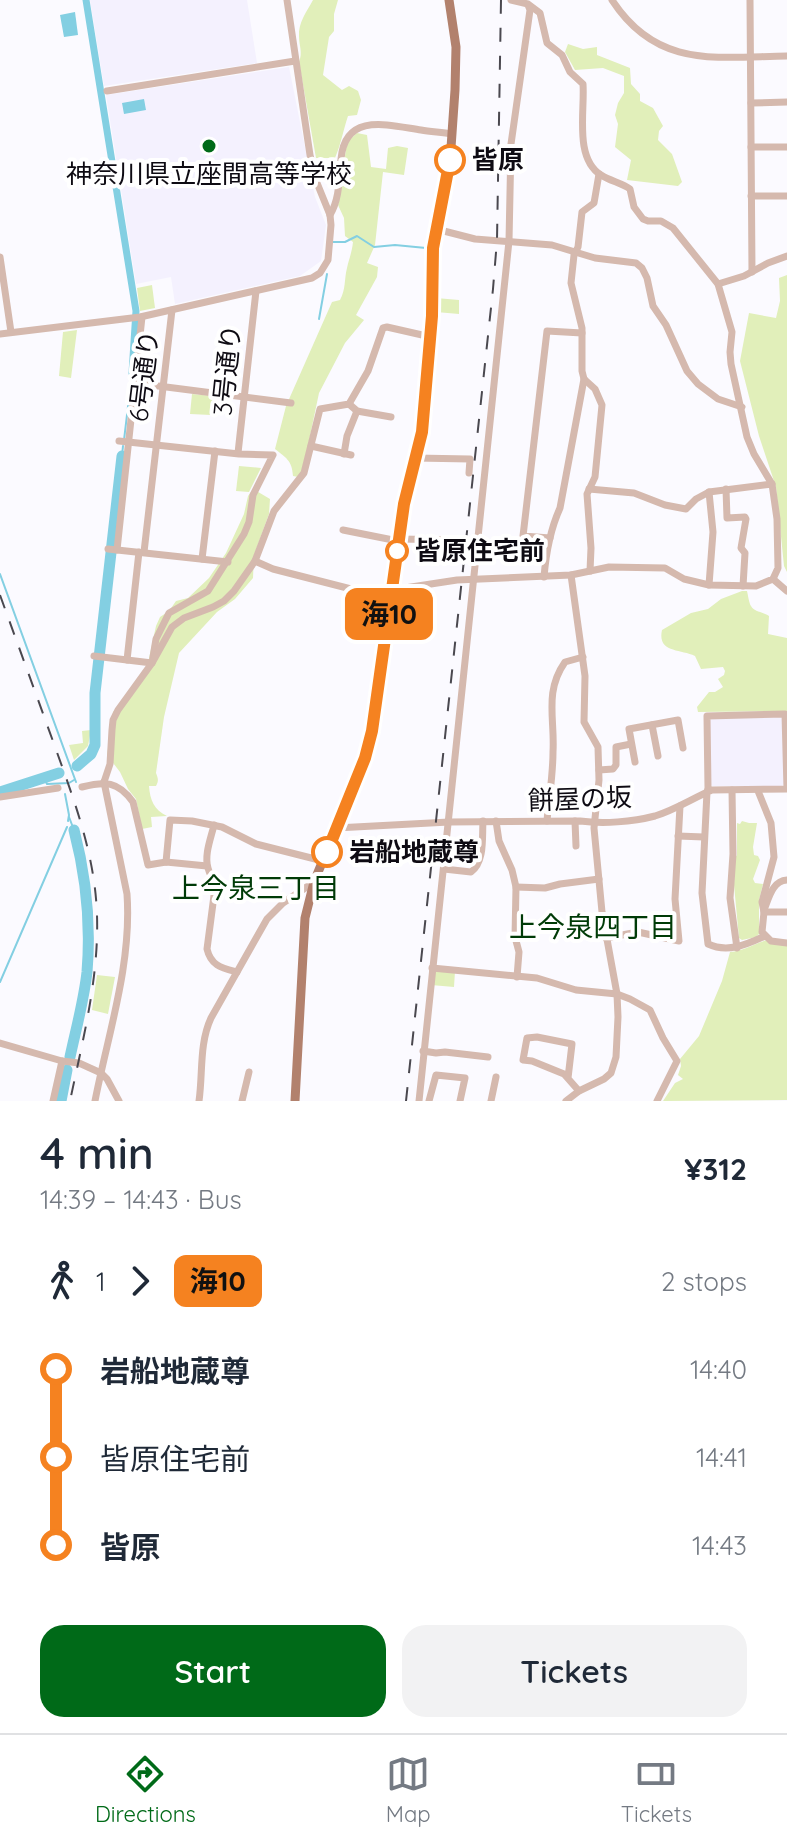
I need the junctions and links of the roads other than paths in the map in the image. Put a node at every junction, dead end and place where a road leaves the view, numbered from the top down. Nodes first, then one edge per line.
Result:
1 (287, 0) edge
2 (449, 0) edge
3 (511, 0) edge
4 (612, 0) edge
5 (750, 0) edge
6 (528, 2) edge
7 (750, 56) junction
8 (787, 56) edge
9 (295, 61) junction
10 (107, 91) dead end
11 (787, 102) edge
12 (751, 103) junction
13 (452, 134) junction
14 (751, 147) junction
15 (787, 147) edge
16 (599, 174) junction
17 (751, 196) junction
18 (787, 196) edge
19 (330, 215) junction
20 (436, 229) junction
21 (509, 241) junction
22 (576, 251) junction
23 (787, 256) edge
24 (0, 257) edge
25 (752, 272) junction
26 (718, 284) junction
27 (256, 291) junction
28 (172, 310) junction
29 (139, 318) junction
30 (11, 332) junction
31 (582, 333) junction
32 (0, 334) edge
33 (431, 337) junction
34 (584, 379) junction
35 (135, 383) junction
36 (163, 387) junction
37 (245, 397) junction
38 (291, 403) dead end
39 (349, 404) junction
40 (742, 407) junction
41 (357, 411) junction
42 (391, 417) dead end
43 (123, 442) junction
44 (156, 445) junction
45 (311, 446) junction
46 (215, 451) junction
47 (238, 453) junction
48 (415, 458) junction
49 (469, 473) dead end
50 (772, 484) junction
51 (589, 489) junction
52 (726, 489) junction
53 (709, 492) junction
54 (343, 530) dead end
55 (550, 538) junction
56 (399, 540) junction
57 (457, 540) dead end
58 (142, 552) junction
59 (202, 559) junction
60 (228, 562) junction
61 (253, 564) junction
62 (590, 571) junction
63 (571, 575) junction
64 (544, 577) junction
65 (773, 579) junction
66 (473, 580) junction
67 (709, 585) junction
68 (743, 586) junction
69 (392, 590) junction
70 (787, 591) edge
71 (98, 657) dead end
72 (583, 657) junction
73 (127, 660) junction
74 (152, 663) junction
75 (652, 725) junction
76 (631, 744) junction
77 (787, 747) edge
78 (683, 748) dead end
79 (658, 756) dead end
80 (635, 762) dead end
81 (599, 770) junction
82 (104, 782) junction
83 (82, 787) dead end
84 (58, 788) dead end
85 (732, 790) junction
86 (758, 791) junction
87 (787, 791) edge
88 (707, 792) junction
89 (0, 797) edge
90 (680, 806) junction
91 (483, 821) junction
92 (496, 821) junction
93 (547, 821) junction
94 (575, 821) junction
95 (449, 822) junction
96 (594, 823) junction
97 (214, 825) junction
98 (336, 828) junction
99 (678, 836) junction
100 (704, 837) junction
101 (576, 846) dead end
102 (323, 861) junction
103 (166, 862) junction
104 (207, 866) junction
105 (444, 869) junction
106 (599, 879) junction
107 (787, 880) edge
108 (314, 882) junction
109 (516, 887) junction
110 (764, 912) junction
111 (787, 912) edge
112 (765, 936) junction
113 (606, 938) junction
114 (787, 943) edge
115 (737, 948) junction
116 (432, 968) junction
117 (237, 972) junction
118 (517, 977) junction
119 (617, 994) junction
120 (0, 1043) edge
121 (423, 1051) junction
122 (488, 1057) dead end
123 (62, 1061) junction
124 (249, 1072) dead end
125 (101, 1073) junction
126 (496, 1077) dead end
127 (568, 1078) junction
128 (579, 1091) junction
129 (53, 1101) edge
130 (95, 1101) edge
131 (119, 1101) edge
132 (199, 1101) edge
133 (242, 1101) edge
134 (295, 1101) edge
135 (419, 1101) edge
136 (429, 1101) edge
137 (460, 1101) edge
138 (491, 1101) edge
139 (567, 1101) edge
140 (657, 1101) edge

1 - 9 street
2 - 13 main road
3 - 6 street
4 - 7 street
5 - 7 street
6 - 16 street
6 - 21 street
7 - 8 street
7 - 12 street
9 - 10 street
9 - 19 street
11 - 12 street
12 - 14 street
13 - 19 street
13 - 20 main road
14 - 15 street
14 - 17 street
16 - 22 street
16 - 26 street
17 - 18 street
17 - 25 street
19 - 27 street
20 - 21 street
20 - 33 main road
21 - 22 street
21 - 66 street
22 - 31 street
22 - 40 street
23 - 25 street
24 - 30 street
25 - 26 street
26 - 40 street
27 - 28 street
27 - 37 street, 3号通り
28 - 29 street
28 - 36 street, 6号通り
29 - 30 street
29 - 35 street
30 - 32 street
31 - 34 street
31 - 55 street
33 - 39 street
33 - 48 main road
34 - 51 street
34 - 55 street
35 - 36 street
35 - 43 street
36 - 37 street
36 - 44 street, 6号通り
37 - 38 street
37 - 47 street, 3号通り
39 - 41 street
39 - 45 street
40 - 50 street
41 - 42 street
41 - 45 street
43 - 44 street
43 - 58 street
44 - 46 street
44 - 58 street, 6号通り
45 - 61 street
46 - 47 street
46 - 59 street
47 - 60 street
48 - 49 street
48 - 56 main road
50 - 52 street
50 - 65 street
51 - 53 street
51 - 62 street
52 - 53 street
52 - 68 street
53 - 67 street
54 - 56 street
55 - 64 street
56 - 57 street
56 - 69 main road
58 - 59 street
58 - 73 street, 6号通り
59 - 60 street
60 - 74 street
61 - 69 street
61 - 74 street
62 - 63 street
62 - 67 street
63 - 64 street
63 - 72 street
64 - 66 street
65 - 68 street
65 - 70 street
66 - 69 street
66 - 95 street
67 - 68 street
69 - 98 main road
71 - 73 street
72 - 81 street
72 - 93 street
73 - 74 street
74 - 82 street
75 - 76 street
75 - 78 street
75 - 79 street
76 - 80 street
76 - 81 street
77 - 87 street
77 - 88 street
81 - 96 street
82 - 83 street
82 - 103 street
82 - 125 street
84 - 89 street
85 - 86 street
85 - 88 street
85 - 115 street
86 - 87 street
86 - 110 street
88 - 90 street, 餅屋の坂
88 - 100 street
90 - 96 street, 餅屋の坂
90 - 99 street
91 - 92 street, 餅屋の坂
91 - 95 street, 餅屋の坂
91 - 105 street
92 - 93 street, 餅屋の坂
92 - 109 street
93 - 94 street, 餅屋の坂
94 - 96 street, 餅屋の坂
94 - 101 street
95 - 98 street, 餅屋の坂
95 - 105 street
96 - 106 street
97 - 102 street
97 - 103 street
97 - 104 street
98 - 102 main road
99 - 100 street
99 - 113 street
100 - 115 street
102 - 108 main road
103 - 104 street
104 - 117 street
105 - 116 street
106 - 109 street
106 - 113 street
107 - 110 street
108 - 117 street
108 - 134 main road
109 - 118 street
110 - 111 street
110 - 112 street
112 - 114 street
112 - 115 street
113 - 119 street
116 - 118 street
116 - 121 street
117 - 132 street
118 - 119 street
119 - 128 street
119 - 140 street
120 - 123 street
121 - 122 street
121 - 135 street
123 - 125 street
123 - 129 street
124 - 133 street
125 - 130 street
125 - 131 street
126 - 138 street
127 - 127 street
127 - 128 street
128 - 139 street
136 - 137 street

